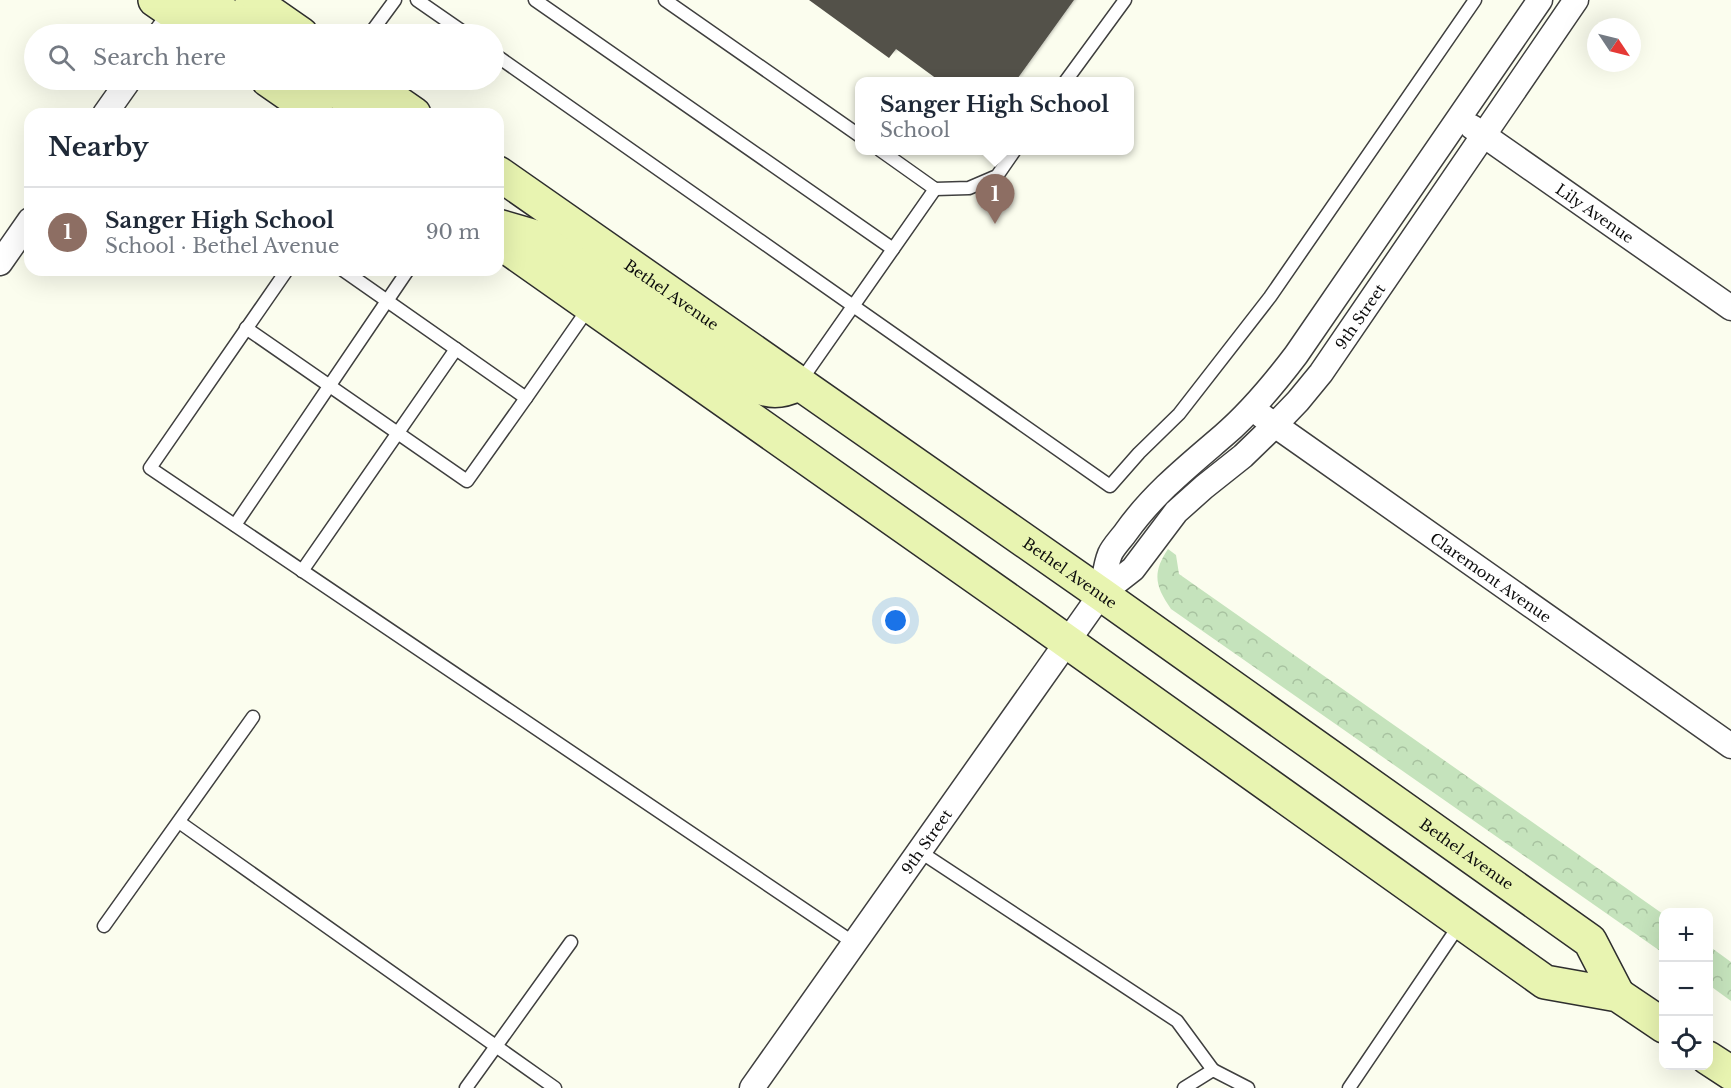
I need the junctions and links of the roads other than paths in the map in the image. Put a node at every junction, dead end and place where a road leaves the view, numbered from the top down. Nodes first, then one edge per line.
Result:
1 (252, 0) edge
2 (395, 0) edge
3 (417, 0) edge
4 (535, 0) edge
5 (665, 0) edge
6 (1125, 0) edge
7 (1475, 0) edge
8 (1540, 0) edge
9 (1576, 0) edge
10 (163, 16) edge
11 (181, 24) edge
12 (243, 24) edge
13 (287, 24) edge
14 (377, 24) edge
15 (452, 24) edge
16 (504, 61) edge
17 (1068, 77) edge
18 (122, 90) edge
19 (282, 90) edge
20 (336, 90) edge
21 (380, 90) edge
22 (109, 108) edge
23 (308, 108) edge
24 (362, 108) edge
25 (406, 108) edge
26 (1459, 118) junction
27 (855, 133) edge
28 (1485, 135) junction
29 (887, 155) edge
30 (1012, 155) edge
31 (506, 181) edge
32 (935, 189) junction
33 (504, 228) edge
34 (24, 229) edge
35 (504, 245) edge
36 (893, 249) junction
37 (0, 263) edge
38 (283, 276) edge
39 (352, 276) edge
40 (404, 276) edge
41 (387, 300) junction
42 (590, 306) junction
43 (854, 306) junction
44 (1731, 308) edge
45 (246, 328) junction
46 (456, 349) junction
47 (799, 384) junction
48 (329, 386) junction
49 (526, 398) junction
50 (1252, 409) junction
51 (1275, 425) junction
52 (398, 432) junction
53 (235, 525) junction
54 (302, 571) junction
55 (1101, 594) junction
56 (1066, 642) junction
57 (253, 717) dead end
58 (1731, 746) edge
59 (179, 822) junction
60 (919, 851) junction
61 (1461, 923) junction
62 (104, 926) dead end
63 (571, 942) dead end
64 (854, 943) junction
65 (1618, 995) junction
66 (1659, 1023) edge
67 (496, 1047) junction
68 (1713, 1061) edge
69 (1213, 1070) junction
70 (1731, 1073) edge
71 (761, 1084) edge
72 (466, 1088) edge
73 (555, 1088) edge
74 (1184, 1088) edge
75 (1248, 1088) edge
76 (1349, 1088) edge

1 - 13 main road
2 - 14 lane
3 - 15 lane
4 - 36 lane
5 - 27 lane
6 - 17 lane
7 - 43 lane
8 - 26 street, 9th Street
9 - 28 street, 9th Street
10 - 11 main road
10 - 12 main road
16 - 43 lane
18 - 22 street
19 - 23 main road
20 - 24 main road
21 - 25 main road
26 - 28 street, Lily Avenue
26 - 50 street, 9th Street
28 - 44 street, Lily Avenue
28 - 51 street, 9th Street
29 - 32 lane
30 - 32 lane
31 - 47 main road, Bethel Avenue
32 - 36 lane
33 - 47 main road
34 - 37 street
35 - 42 main road, Bethel Avenue
36 - 43 lane
38 - 45 lane
39 - 41 lane
40 - 41 lane
41 - 46 lane
41 - 48 lane
42 - 49 lane
42 - 56 main road, Bethel Avenue
43 - 47 lane
45 - 48 lane
45 - 53 lane
46 - 49 lane
46 - 52 lane
47 - 55 main road, Bethel Avenue
48 - 52 lane
48 - 53 lane
49 - 52 lane
50 - 51 street, Claremont Avenue
50 - 55 street, 9th Street
51 - 55 street, 9th Street
51 - 58 street, Claremont Avenue
52 - 54 lane
53 - 54 lane
54 - 64 lane
55 - 56 street, 9th Street
55 - 65 main road, Bethel Avenue
56 - 60 street, 9th Street
56 - 61 main road, Bethel Avenue
57 - 59 lane
59 - 62 lane
59 - 67 lane
60 - 64 street, 9th Street
60 - 69 lane
61 - 65 main road, Bethel Avenue
61 - 76 lane
63 - 67 lane
64 - 71 street, 9th Street
65 - 66 main road, Bethel Avenue
67 - 72 lane
67 - 73 lane
68 - 70 main road
69 - 74 lane
69 - 75 lane

